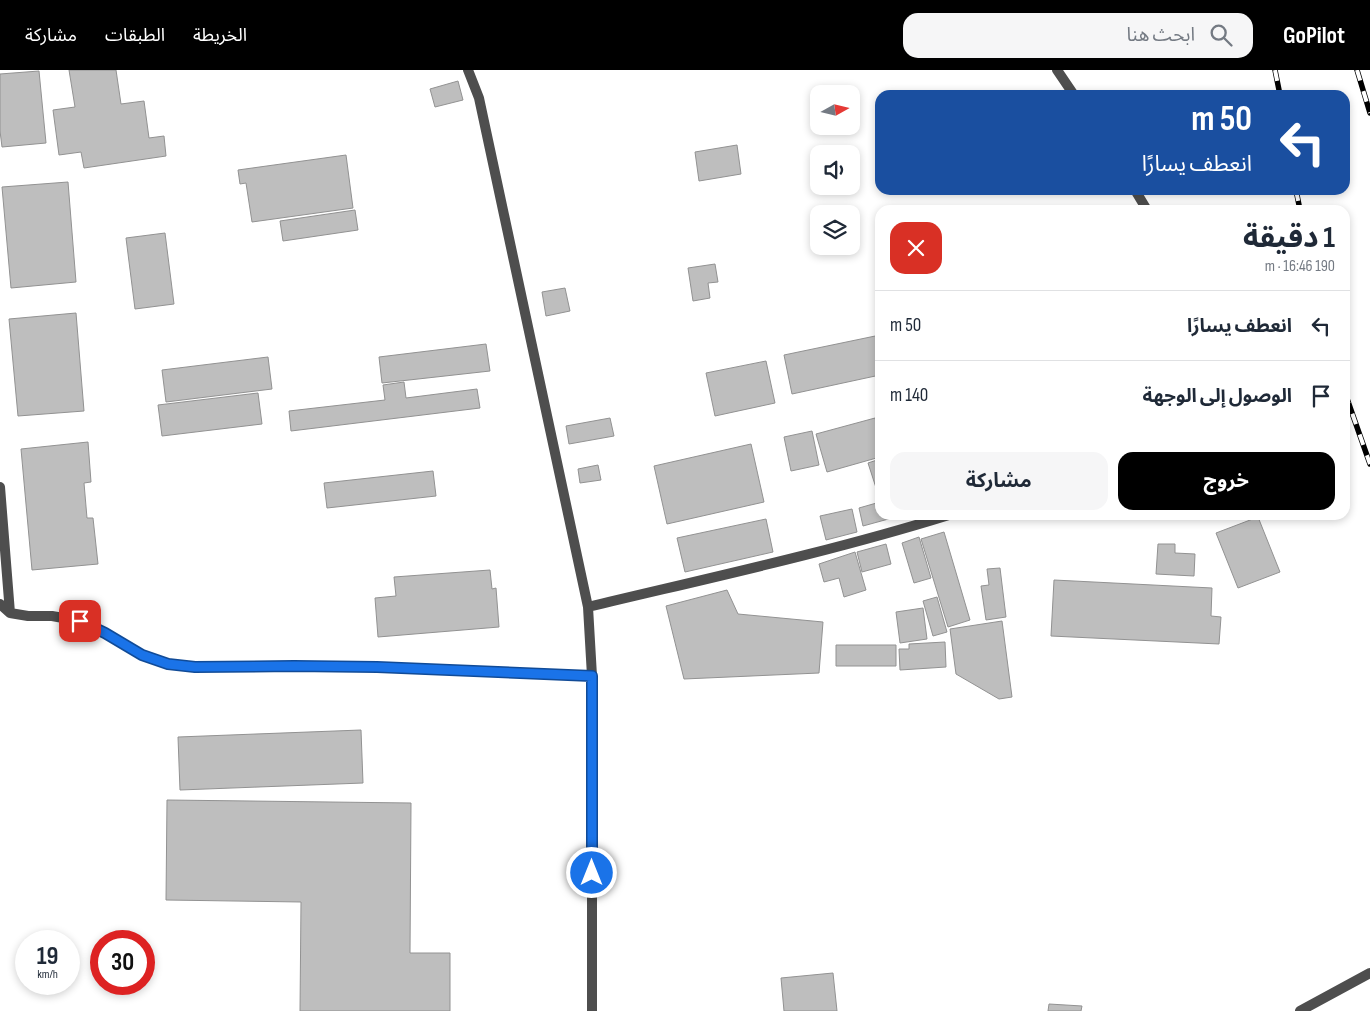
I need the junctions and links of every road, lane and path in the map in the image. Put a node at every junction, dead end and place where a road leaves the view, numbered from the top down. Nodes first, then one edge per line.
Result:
1 (468, 70) edge
2 (1056, 70) edge
3 (1070, 90) edge
4 (0, 487) edge
5 (933, 520) edge
6 (0, 604) edge
7 (588, 606) junction
8 (10, 613) junction
9 (592, 676) junction
10 (1370, 973) edge
11 (592, 1011) edge
12 (1300, 1011) edge

1 - 7 street
2 - 3 street
4 - 8 street
5 - 7 street
6 - 8 street
7 - 9 street
8 - 9 street
9 - 11 street
10 - 12 street

